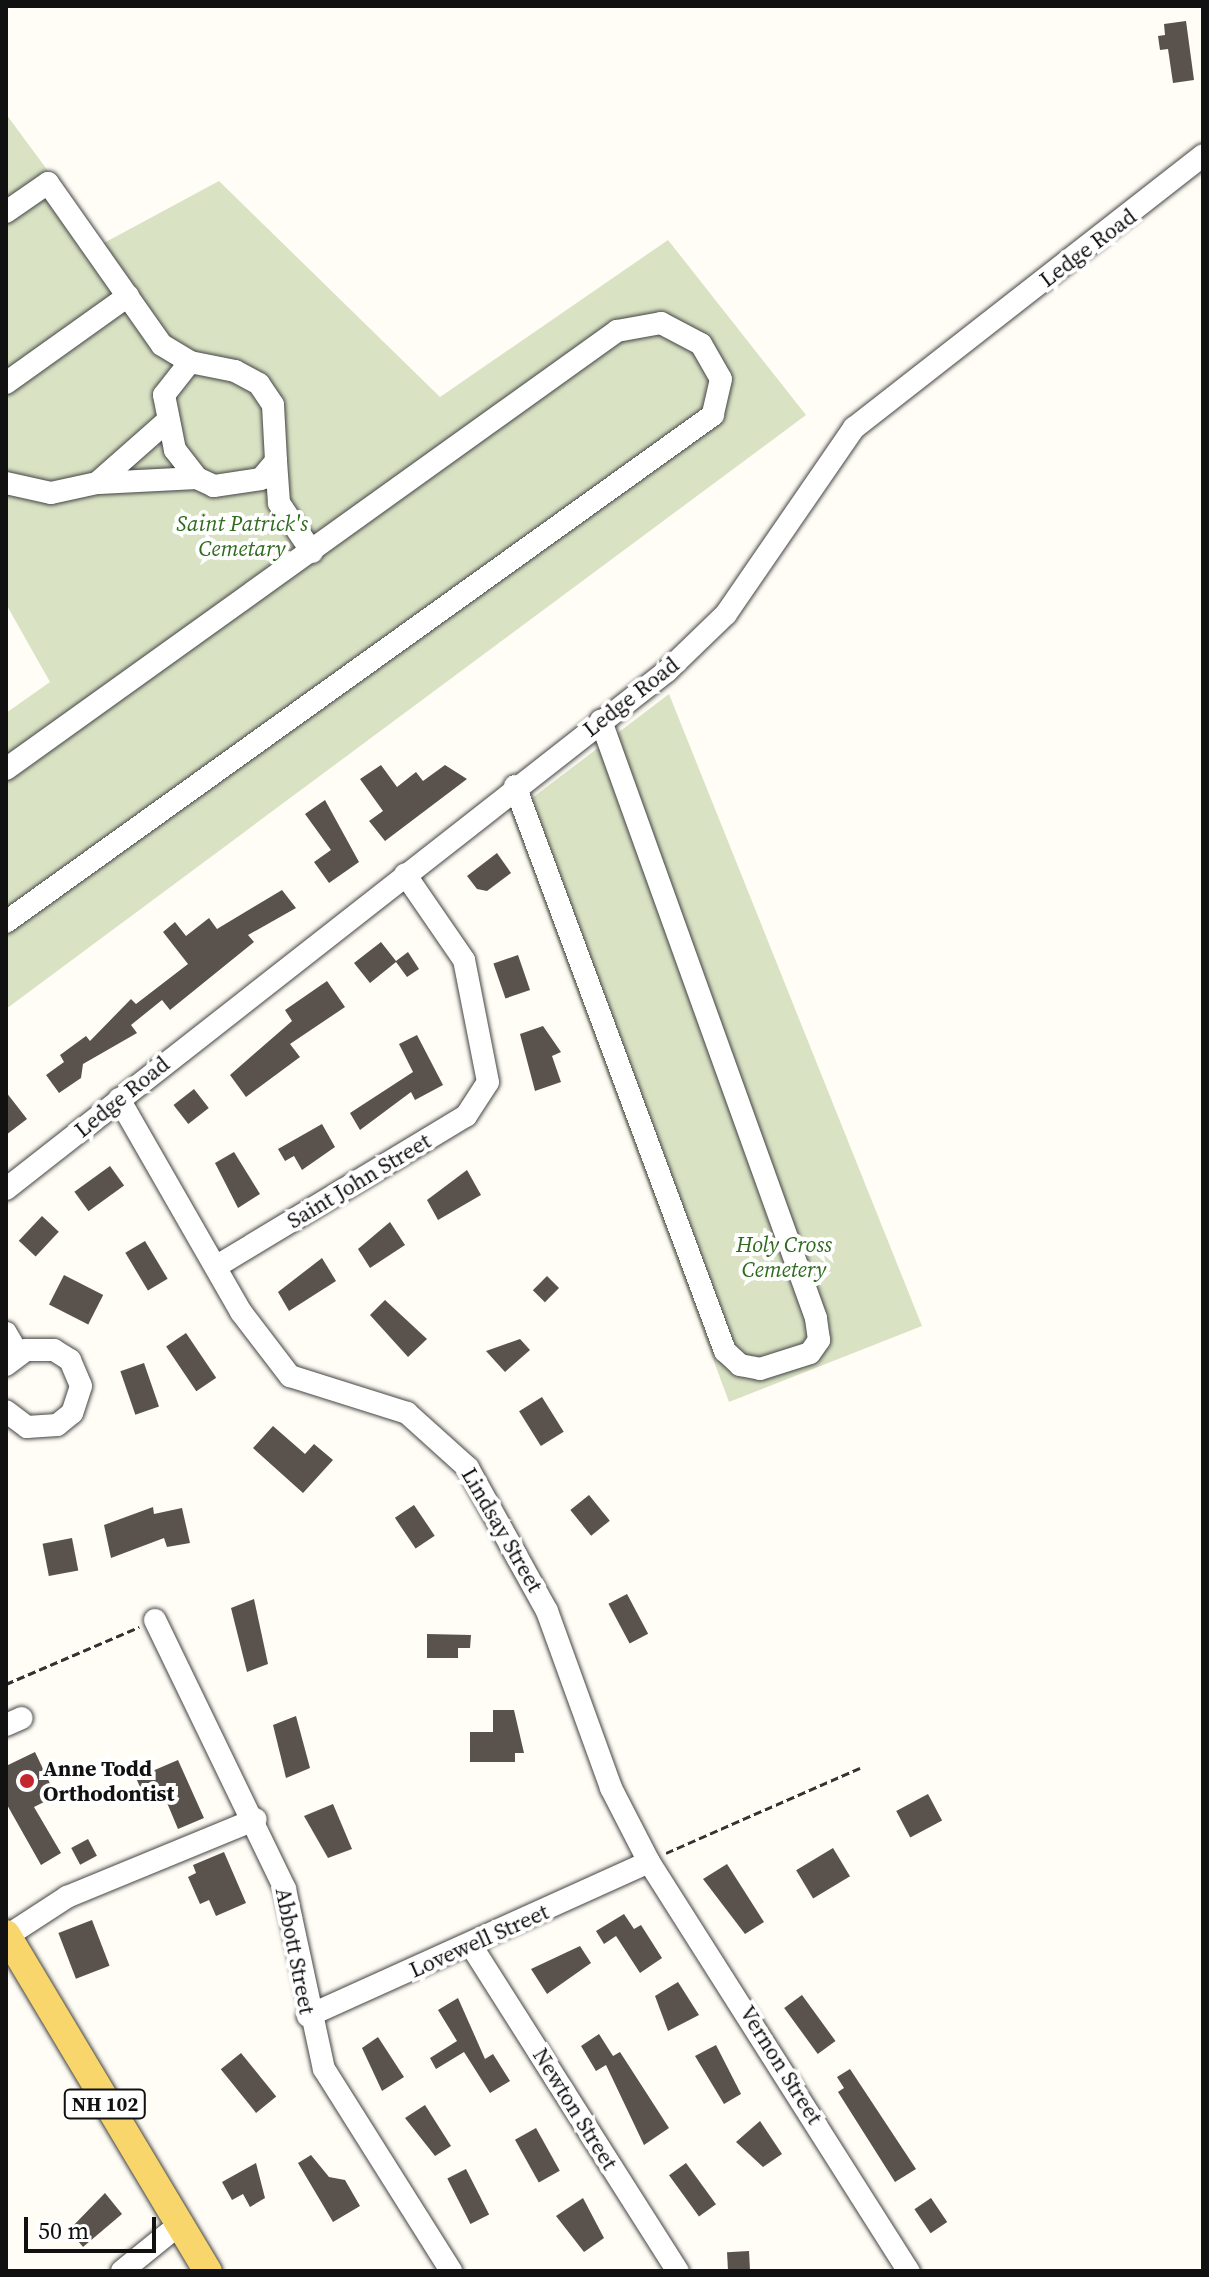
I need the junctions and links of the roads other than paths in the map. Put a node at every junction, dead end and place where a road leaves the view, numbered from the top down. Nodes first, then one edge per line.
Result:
1 (1203, 155) edge
2 (6, 212) edge
3 (128, 296) junction
4 (181, 369) junction
5 (6, 383) edge
6 (165, 423) junction
7 (276, 461) junction
8 (197, 478) junction
9 (6, 483) edge
10 (97, 483) junction
11 (236, 487) junction
12 (279, 503) junction
13 (312, 552) junction
14 (601, 721) junction
15 (6, 769) edge
16 (515, 786) junction
17 (405, 874) junction
18 (6, 922) edge
19 (119, 1099) junction
20 (6, 1189) edge
21 (217, 1266) junction
22 (6, 1333) edge
23 (12, 1360) edge
24 (6, 1411) edge
25 (155, 1620) road end
26 (256, 1819) junction
27 (649, 1862) junction
28 (6, 1935) edge
29 (472, 1947) junction
30 (308, 2016) junction
31 (180, 2224) junction
32 (122, 2271) edge
33 (208, 2271) edge
34 (451, 2271) edge
35 (678, 2271) edge
36 (909, 2271) edge

1 - 14 street, Ledge Road
2 - 3 street
3 - 4 street
3 - 5 street
4 - 6 street
4 - 7 street
6 - 8 street
6 - 10 street
7 - 11 street
7 - 12 street
8 - 10 street
8 - 11 street
9 - 10 street
11 - 12 street
12 - 13 street
13 - 15 street
13 - 18 street
14 - 16 street, Ledge Road
14 - 16 street
16 - 17 street, Ledge Road
17 - 19 street, Ledge Road
17 - 21 street, Saint John Street
19 - 20 street, Ledge Road
19 - 21 street, Lindsay Street
21 - 27 street, Lindsay Street
22 - 23 street
23 - 24 street
25 - 26 street, Abbott Street
26 - 28 street
26 - 30 street, Abbott Street
27 - 29 street, Lovewell Street
27 - 36 street, Vernon Street
28 - 31 main road, NH 102
29 - 30 street, Lovewell Street
29 - 35 street, Newton Street
30 - 34 street, Abbott Street
31 - 32 street
31 - 33 main road, NH 102

